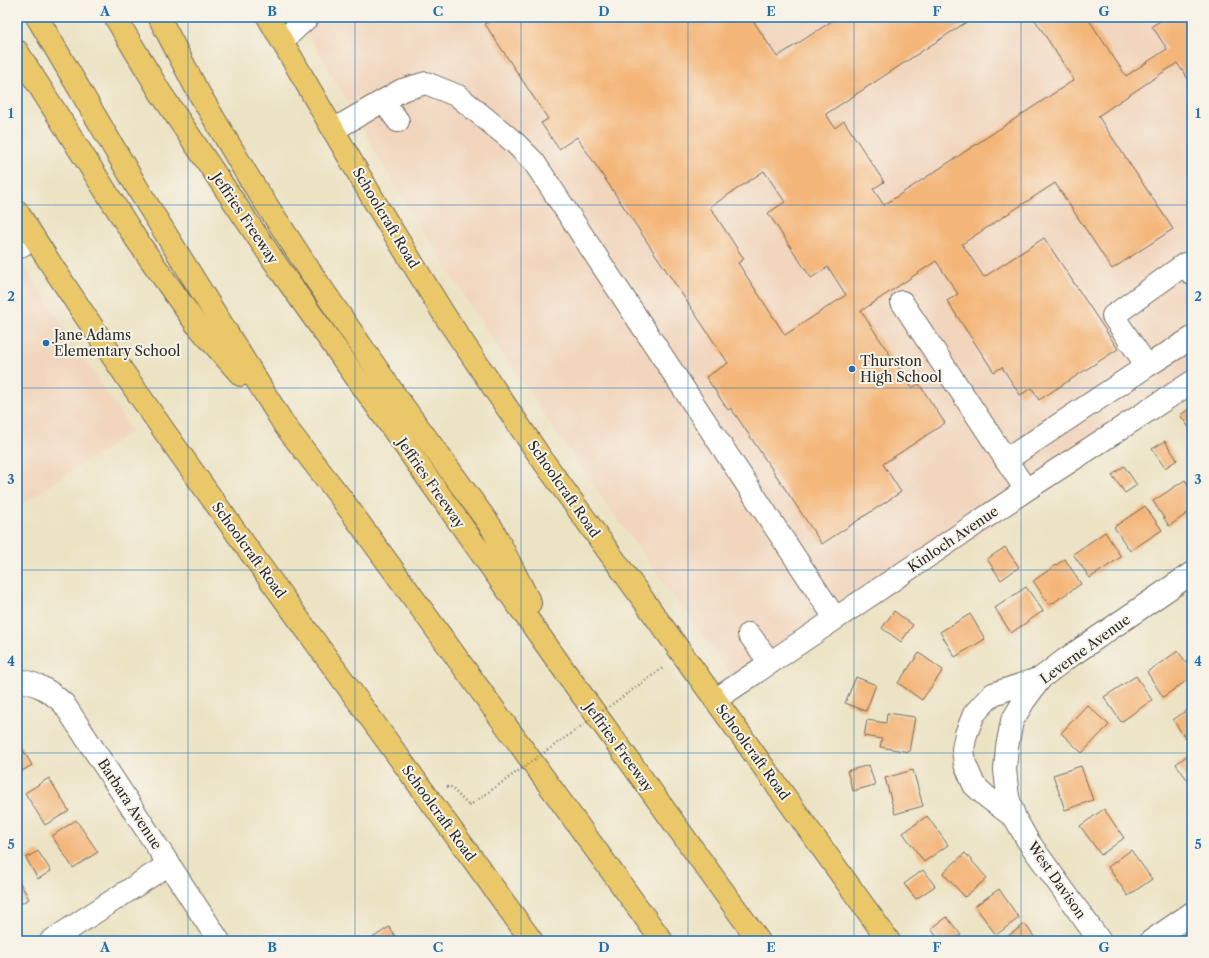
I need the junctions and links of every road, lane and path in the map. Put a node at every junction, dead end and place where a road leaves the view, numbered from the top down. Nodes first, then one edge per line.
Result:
1 (37, 17) edge
2 (115, 17) edge
3 (159, 17) edge
4 (268, 17) edge
5 (308, 17) edge
6 (282, 41) junction
7 (17, 51) edge
8 (383, 101) junction
9 (398, 121) dead end
10 (333, 130) junction
11 (17, 211) edge
12 (26, 243) edge
13 (1192, 274) edge
14 (902, 302) dead end
15 (1192, 338) edge
16 (1148, 366) junction
17 (1192, 382) edge
18 (285, 426) junction
19 (1006, 460) junction
20 (1026, 490) junction
21 (1192, 573) edge
22 (835, 618) junction
23 (748, 634) dead end
24 (770, 663) junction
25 (663, 668) dead end
26 (564, 670) junction
27 (1041, 678) junction
28 (22, 681) edge
29 (715, 700) junction
30 (1007, 747) joint
31 (469, 806) dead end
32 (1015, 818) junction
33 (170, 864) junction
34 (1192, 913) edge
35 (529, 940) edge
36 (51, 941) edge
37 (219, 941) edge
38 (662, 941) edge
39 (759, 941) edge
40 (889, 941) edge
41 (1100, 941) edge
42 (1151, 941) edge

1 - 18 main road
2 - 26 main road, Jeffries Freeway
3 - 26 main road
4 - 6 main road, Schoolcraft Road
5 - 6 street
6 - 10 main road, Schoolcraft Road
7 - 18 main road
8 - 9 street
8 - 10 street
8 - 22 street
10 - 29 main road, Schoolcraft Road
11 - 12 main road, Schoolcraft Road
12 - 35 main road, Schoolcraft Road
13 - 16 street
14 - 19 street
15 - 16 street
16 - 19 street
17 - 20 street, Kinloch Avenue
18 - 38 main road
19 - 20 street
20 - 22 street, Kinloch Avenue
21 - 27 street, Leverne Avenue
22 - 24 street, Kinloch Avenue
23 - 24 street
24 - 29 street, Kinloch Avenue
25 - 31 path, bridge
26 - 39 main road, Jeffries Freeway
27 - 30 street, Leverne Avenue
27 - 32 street, West Davison
28 - 33 street, Barbara Avenue
29 - 40 main road, Schoolcraft Road
30 - 32 street, West Davison
32 - 41 street, West Davison
33 - 36 street
33 - 37 street, Barbara Avenue
34 - 42 street

